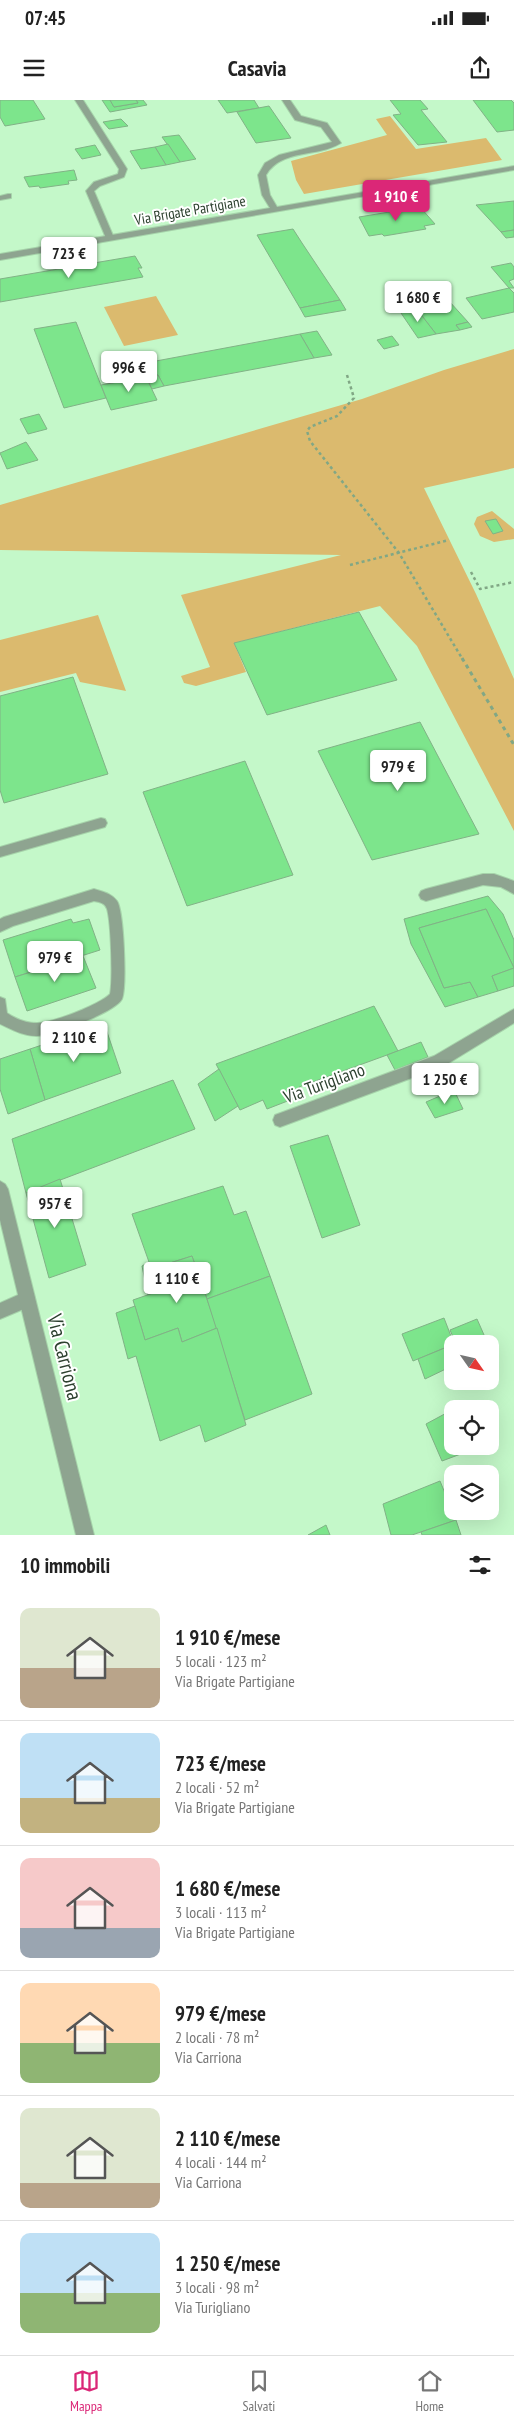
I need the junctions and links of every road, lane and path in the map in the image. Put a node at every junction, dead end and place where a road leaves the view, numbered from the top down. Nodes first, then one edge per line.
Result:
1 (80, 100) edge
2 (286, 100) edge
3 (514, 168) edge
4 (275, 209) junction
5 (110, 238) junction
6 (0, 257) edge
7 (347, 375) dead end
8 (449, 540) dead end
9 (399, 553) junction
10 (350, 565) dead end
11 (471, 572) dead end
12 (514, 582) edge
13 (514, 745) edge
14 (101, 823) dead end
15 (0, 852) edge
16 (514, 888) edge
17 (426, 895) dead end
18 (0, 926) edge
19 (0, 1003) edge
20 (514, 1016) edge
21 (0, 1018) edge
22 (280, 1120) dead end
23 (1, 1194) edge
24 (27, 1299) junction
25 (0, 1311) edge
26 (85, 1535) edge

1 - 5 street
2 - 4 street, Via Brigate Partigiane
3 - 4 street, Via Brigate Partigiane
4 - 5 street, Via Brigate Partigiane
5 - 6 street, Via Brigate Partigiane
7 - 9 path
8 - 9 path
9 - 10 path
9 - 13 path
11 - 12 path
14 - 15 street
16 - 17 street
18 - 21 street
19 - 21 street
20 - 22 street, Via Turigliano
23 - 24 street, Via Carriona
24 - 25 street
24 - 26 street, Via Carriona

